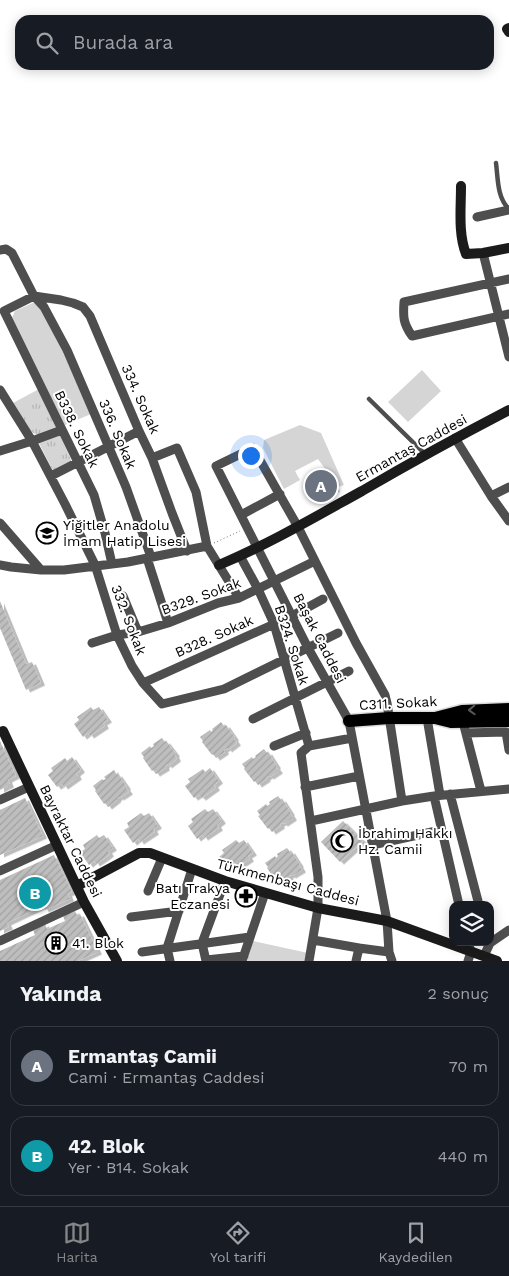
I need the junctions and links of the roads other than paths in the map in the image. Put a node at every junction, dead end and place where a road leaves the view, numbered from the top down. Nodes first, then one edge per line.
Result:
1 (496, 163) dead end
2 (461, 186) dead end
3 (509, 210) edge
4 (477, 217) dead end
5 (509, 248) edge
6 (0, 250) edge
7 (484, 252) junction
8 (509, 279) edge
9 (491, 283) junction
10 (34, 296) junction
11 (504, 315) edge
12 (509, 357) edge
13 (0, 390) edge
14 (369, 399) dead end
15 (509, 410) edge
16 (62, 430) junction
17 (139, 430) junction
18 (455, 438) junction
19 (32, 441) junction
20 (108, 447) junction
21 (0, 451) edge
22 (425, 455) junction
23 (152, 458) junction
24 (78, 462) junction
25 (51, 476) junction
26 (509, 487) edge
27 (280, 494) junction
28 (491, 496) junction
29 (241, 515) junction
30 (509, 521) edge
31 (0, 523) edge
32 (298, 527) junction
33 (207, 546) junction
34 (258, 548) junction
35 (187, 551) junction
36 (240, 556) junction
37 (149, 558) junction
38 (315, 561) junction
39 (112, 564) junction
40 (0, 565) edge
41 (95, 565) junction
42 (219, 565) junction
43 (42, 570) junction
44 (275, 582) junction
45 (258, 589) junction
46 (123, 596) dead end
47 (239, 598) junction
48 (323, 599) dead end
49 (292, 616) junction
50 (168, 623) junction
51 (274, 624) junction
52 (138, 632) junction
53 (338, 633) dead end
54 (117, 636) junction
55 (92, 643) dead end
56 (308, 648) junction
57 (284, 659) junction
58 (349, 670) dead end
59 (143, 683) junction
60 (326, 683) junction
61 (295, 698) junction
62 (509, 709) edge
63 (389, 718) junction
64 (431, 718) junction
65 (253, 720) dead end
66 (348, 721) junction
67 (465, 727) junction
68 (507, 727) edge
69 (2, 732) edge
70 (306, 732) junction
71 (352, 738) junction
72 (274, 746) dead end
73 (309, 746) junction
74 (509, 750) edge
75 (359, 776) junction
76 (29, 787) junction
77 (305, 787) junction
78 (509, 789) edge
79 (481, 791) junction
80 (441, 795) junction
81 (0, 800) edge
82 (402, 801) junction
83 (365, 809) junction
84 (311, 821) junction
85 (441, 830) junction
86 (57, 845) junction
87 (372, 845) junction
88 (162, 858) junction
89 (192, 869) junction
90 (0, 871) edge
91 (225, 880) junction
92 (77, 886) junction
93 (148, 891) dead end
94 (265, 892) junction
95 (458, 901) edge
96 (478, 901) edge
97 (84, 902) junction
98 (318, 908) junction
99 (179, 912) junction
100 (131, 917) dead end
101 (386, 922) junction
102 (509, 930) edge
103 (250, 937) junction
104 (313, 940) junction
105 (494, 940) edge
106 (0, 941) edge
107 (202, 943) junction
108 (489, 946) edge
109 (168, 948) junction
110 (359, 948) junction
111 (142, 952) dead end
112 (469, 952) edge
113 (390, 956) edge
114 (484, 956) junction
115 (243, 958) edge
116 (115, 961) edge
117 (170, 961) edge
118 (206, 961) edge
119 (309, 961) edge
120 (356, 961) edge
121 (496, 961) edge

1 - 3 lane
2 - 7 main road
3 - 4 street
5 - 7 main road
6 - 10 street, 336. Sokak
7 - 9 street
8 - 9 street
9 - 11 street
9 - 11 street
10 - 16 street, B338. Sokak
10 - 17 street, 334. Sokak
10 - 20 street, 336. Sokak
11 - 12 street
13 - 19 street, 332. Sokak
14 - 22 lane
15 - 18 main road, Ermantaş Caddesi
16 - 19 street
16 - 24 street, B338. Sokak
17 - 20 street
17 - 23 street, 334. Sokak
18 - 22 main road, Ermantaş Caddesi
18 - 28 street
19 - 21 street
19 - 25 street, 332. Sokak
20 - 24 street
20 - 37 street, 336. Sokak
22 - 32 main road, Ermantaş Caddesi
23 - 33 street
23 - 35 street, 334. Sokak
24 - 25 street
24 - 39 street, B338. Sokak
25 - 41 street, 332. Sokak
26 - 28 street
27 - 29 street
27 - 29 street, Başak Caddesi
27 - 32 street
28 - 30 street
29 - 34 street, Başak Caddesi
31 - 43 street
32 - 34 main road, Ermantaş Caddesi
32 - 38 street
33 - 35 street
33 - 42 street
34 - 36 main road, Ermantaş Caddesi
34 - 44 street, Başak Caddesi
35 - 37 street
36 - 42 main road, Ermantaş Caddesi
36 - 45 street, B324. Sokak
37 - 39 street
37 - 50 street, 336. Sokak
38 - 44 street, B329. Sokak
38 - 63 street
39 - 41 street
40 - 43 street
41 - 43 street
41 - 54 street, 332. Sokak
42 - 47 street
44 - 45 street, B329. Sokak
44 - 49 street, Başak Caddesi
45 - 47 street, B329. Sokak
45 - 51 street, B324. Sokak
46 - 52 street
47 - 50 street, B329. Sokak
48 - 49 street, B328. Sokak
49 - 51 street, B328. Sokak
49 - 56 street, Başak Caddesi
50 - 52 street, B329. Sokak
51 - 57 street, B324. Sokak
51 - 59 street, B328. Sokak
52 - 54 street, B329. Sokak
53 - 56 street
54 - 55 street, B329. Sokak
54 - 59 street, 332. Sokak
56 - 57 street
56 - 60 street, Başak Caddesi
57 - 59 street, 332. Sokak
57 - 61 street, B324. Sokak
58 - 60 street
60 - 61 street
60 - 66 street, Başak Caddesi
61 - 65 street
61 - 70 street, B324. Sokak
62 -> 64 main road, C311. Sokak
63 - 64 main road, C311. Sokak
63 - 66 main road, C311. Sokak
63 - 82 street
64 - 67 main road
64 - 80 street
66 - 71 street, Başak Caddesi
67 - 68 main road
67 - 79 street
68 - 74 street
69 - 76 main road, Bayraktar Caddesi
70 - 72 street
70 - 73 street, B324. Sokak
71 - 73 street
71 - 75 street, Başak Caddesi
73 - 77 street, B324. Sokak
75 - 77 street
75 - 83 street, Başak Caddesi
76 - 81 street
76 - 86 main road, Bayraktar Caddesi
77 - 84 street, B324. Sokak
78 - 79 street
79 - 80 street
80 - 82 street
80 - 85 street
80 - 96 street
82 - 83 street
83 - 84 street
83 - 87 street, Başak Caddesi
84 - 98 street, B324. Sokak
85 - 87 street
85 - 95 street
86 - 90 street
86 - 92 main road, Bayraktar Caddesi
87 - 101 street, Başak Caddesi
88 - 89 main road, Türkmenbaşı Caddesi
88 - 92 main road, Türkmenbaşı Caddesi
88 - 93 street
89 - 91 main road, Türkmenbaşı Caddesi
89 - 99 street
91 - 94 main road, Türkmenbaşı Caddesi
91 - 107 street
92 - 97 main road, Bayraktar Caddesi
94 - 98 main road, Türkmenbaşı Caddesi
94 - 103 street
97 - 106 street
97 - 116 main road, Bayraktar Caddesi
98 - 101 main road, Türkmenbaşı Caddesi
98 - 104 street, B324. Sokak
99 - 100 street
99 - 109 street
101 - 112 main road, Türkmenbaşı Caddesi
101 - 113 street, Başak Caddesi
102 - 105 street
103 - 107 street
103 - 115 street
104 - 110 street
104 - 119 street, B324. Sokak
107 - 109 street
107 - 118 street
108 - 114 street
109 - 111 street
109 - 117 street
110 - 113 street
110 - 120 street
112 - 114 main road, Türkmenbaşı Caddesi
114 - 121 main road, Türkmenbaşı Caddesi
115 - 118 street

